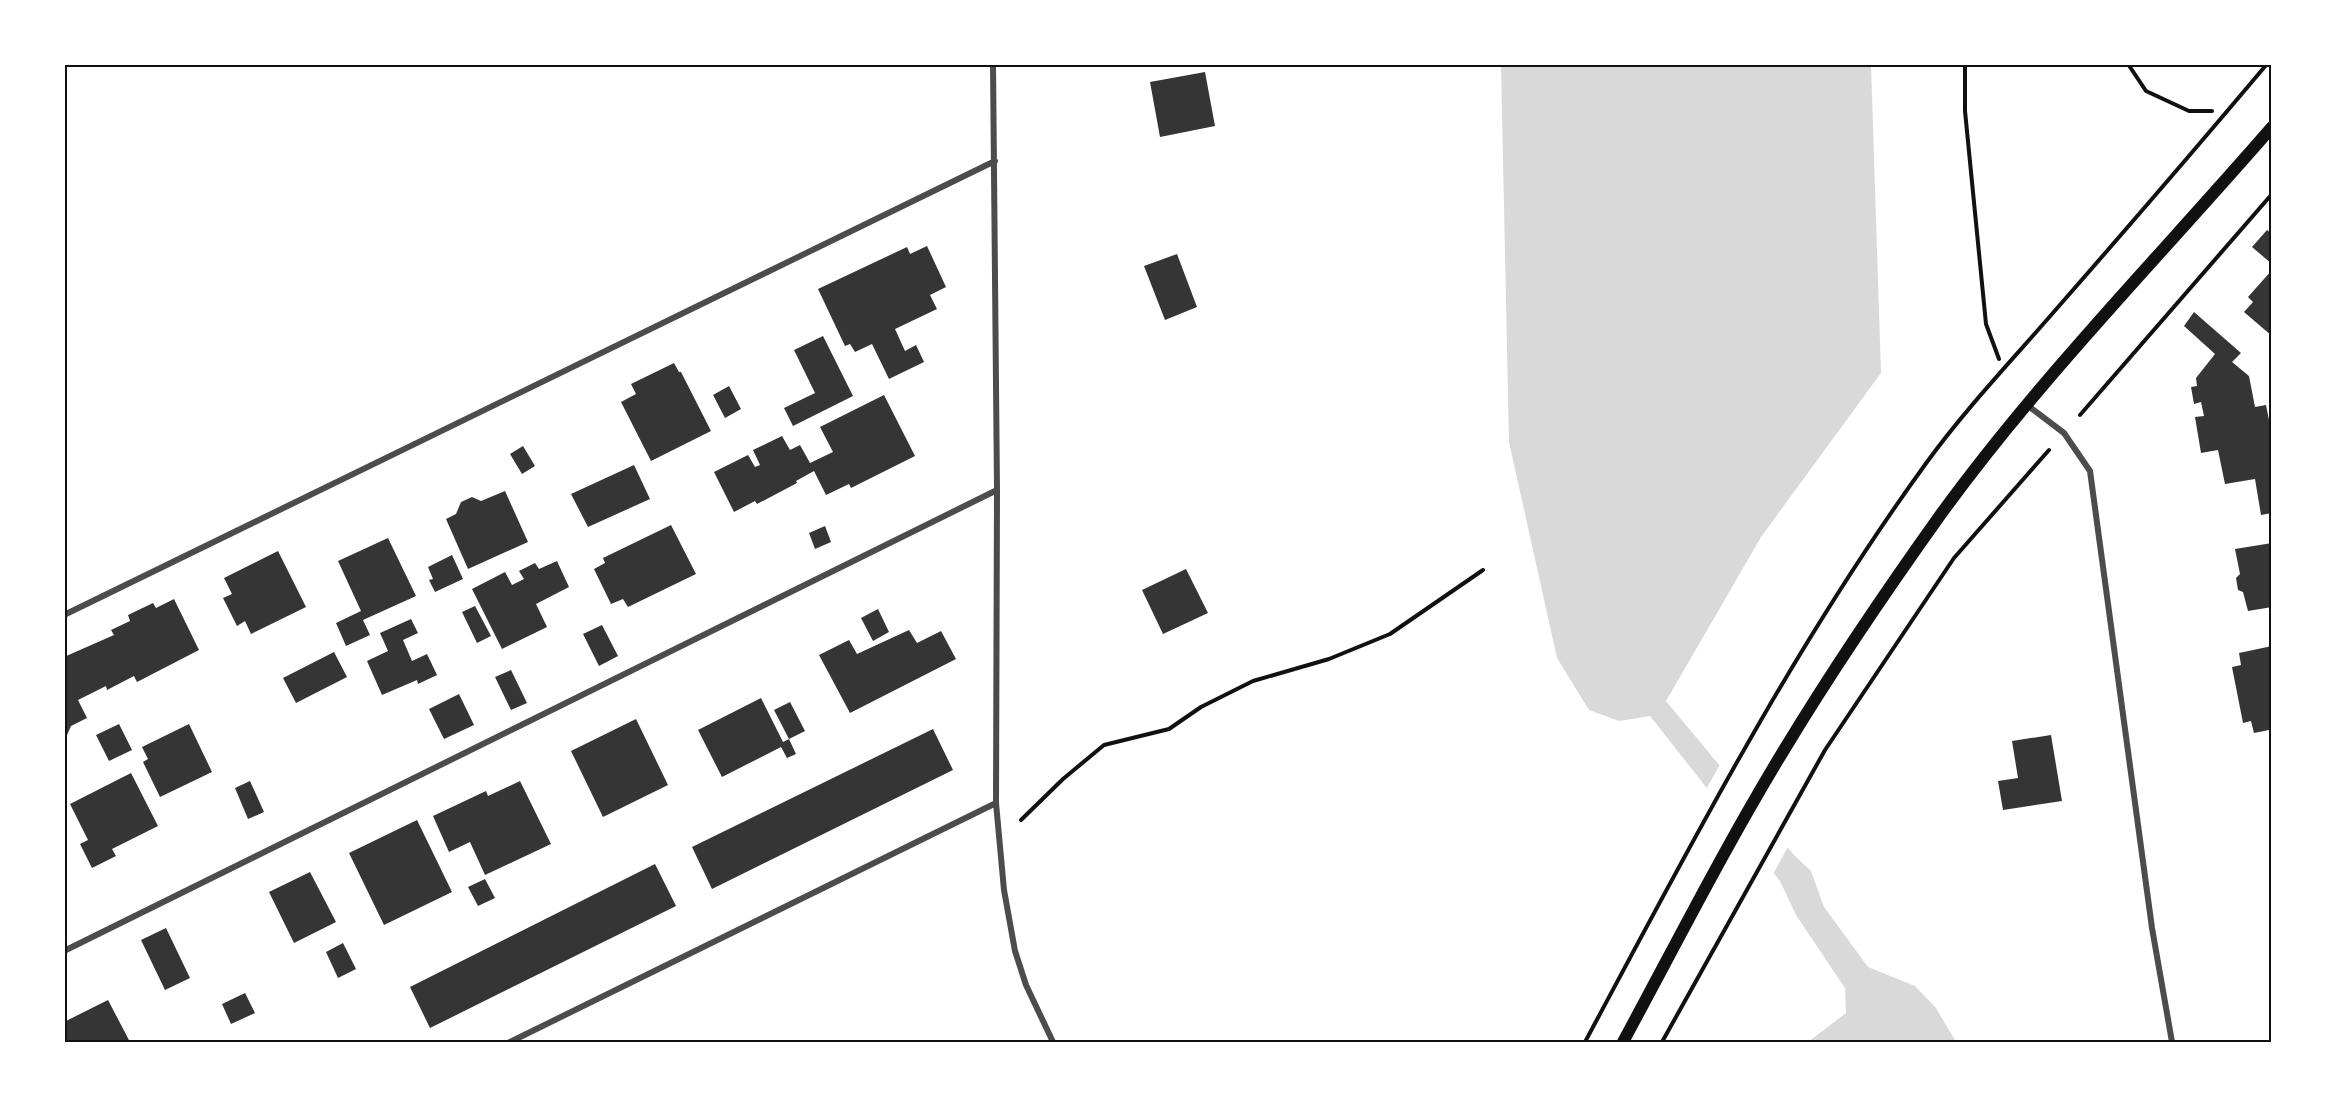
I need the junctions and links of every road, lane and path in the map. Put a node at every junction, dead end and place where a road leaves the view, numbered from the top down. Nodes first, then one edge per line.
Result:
1 (993, 64) edge
2 (1965, 64) edge
3 (2128, 64) edge
4 (2267, 64) edge
5 (2212, 111) dead end
6 (2271, 127) edge
7 (994, 161) junction
8 (2271, 194) edge
9 (2000, 359) dead end
10 (2094, 398) dead end
11 (2027, 405) junction
12 (2040, 460) dead end
13 (997, 490) junction
14 (1483, 570) dead end
15 (64, 615) edge
16 (996, 803) junction
17 (999, 842) junction
18 (64, 951) edge
19 (510, 1042) edge
20 (1053, 1042) edge
21 (1585, 1042) edge
22 (1623, 1042) edge
23 (1662, 1042) edge
24 (2172, 1042) edge

1 - 7 street
2 - 9 path
3 - 5 path
4 - 21 path
6 - 11 main road
7 - 13 street
7 - 15 street
8 - 10 path
11 - 22 main road
11 - 24 street
12 - 23 path
13 - 16 street
13 - 18 street
14 - 17 path
16 - 17 street
16 - 19 street
17 - 20 street

